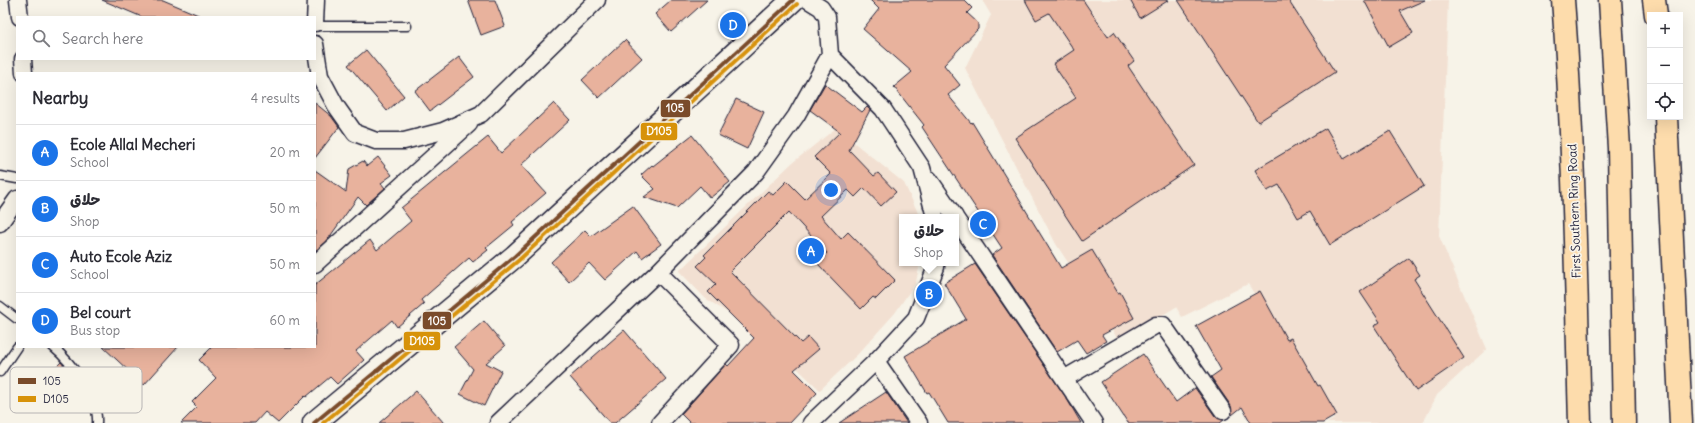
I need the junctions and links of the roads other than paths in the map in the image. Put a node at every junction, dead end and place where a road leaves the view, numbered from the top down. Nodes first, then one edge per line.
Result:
1 (18, 0) edge
2 (316, 0) edge
3 (597, 0) edge
4 (793, 0) edge
5 (808, 0) edge
6 (1563, 0) edge
7 (1610, 0) edge
8 (1654, 0) edge
9 (581, 6) edge
10 (1656, 12) edge
11 (20, 16) edge
12 (315, 16) edge
13 (316, 25) edge
14 (407, 26) dead end
15 (316, 50) edge
16 (830, 55) junction
17 (23, 60) edge
18 (24, 72) edge
19 (481, 114) junction
20 (1666, 120) edge
21 (922, 168) junction
22 (0, 176) edge
23 (16, 179) edge
24 (16, 200) edge
25 (934, 214) edge
26 (952, 214) edge
27 (0, 223) edge
28 (959, 224) edge
29 (1672, 245) junction
30 (316, 263) edge
31 (936, 266) edge
32 (658, 272) junction
33 (0, 306) edge
34 (16, 318) edge
35 (16, 348) edge
36 (53, 348) edge
37 (876, 361) junction
38 (71, 367) edge
39 (0, 372) edge
40 (1064, 379) junction
41 (1223, 411) dead end
42 (95, 413) edge
43 (97, 423) edge
44 (314, 423) edge
45 (498, 423) edge
46 (660, 423) edge
47 (811, 423) edge
48 (920, 423) edge
49 (1094, 423) edge
50 (1580, 423) edge
51 (1624, 423) edge
52 (1671, 423) edge
53 (1681, 423) edge

1 - 11 street
2 - 12 street
3 - 9 street
4 - 44 main road
5 - 16 street
6 - 50 highway, First Southern Ring Road
7 - 51 highway
8 - 10 highway
9 - 19 street
13 - 14 lane
15 - 19 street
16 - 21 street
16 - 32 street
17 - 18 street
19 - 30 street
20 - 29 highway
21 - 25 street
21 - 26 street
22 - 23 lane
24 - 27 street
28 - 40 street
29 - 52 highway
29 - 53 highway
31 - 37 street
32 - 45 street
32 - 46 street
33 - 34 lane
35 - 39 lane
36 - 38 lane
37 - 47 street
37 - 48 street
40 - 41 street
40 - 49 street
42 - 43 lane

